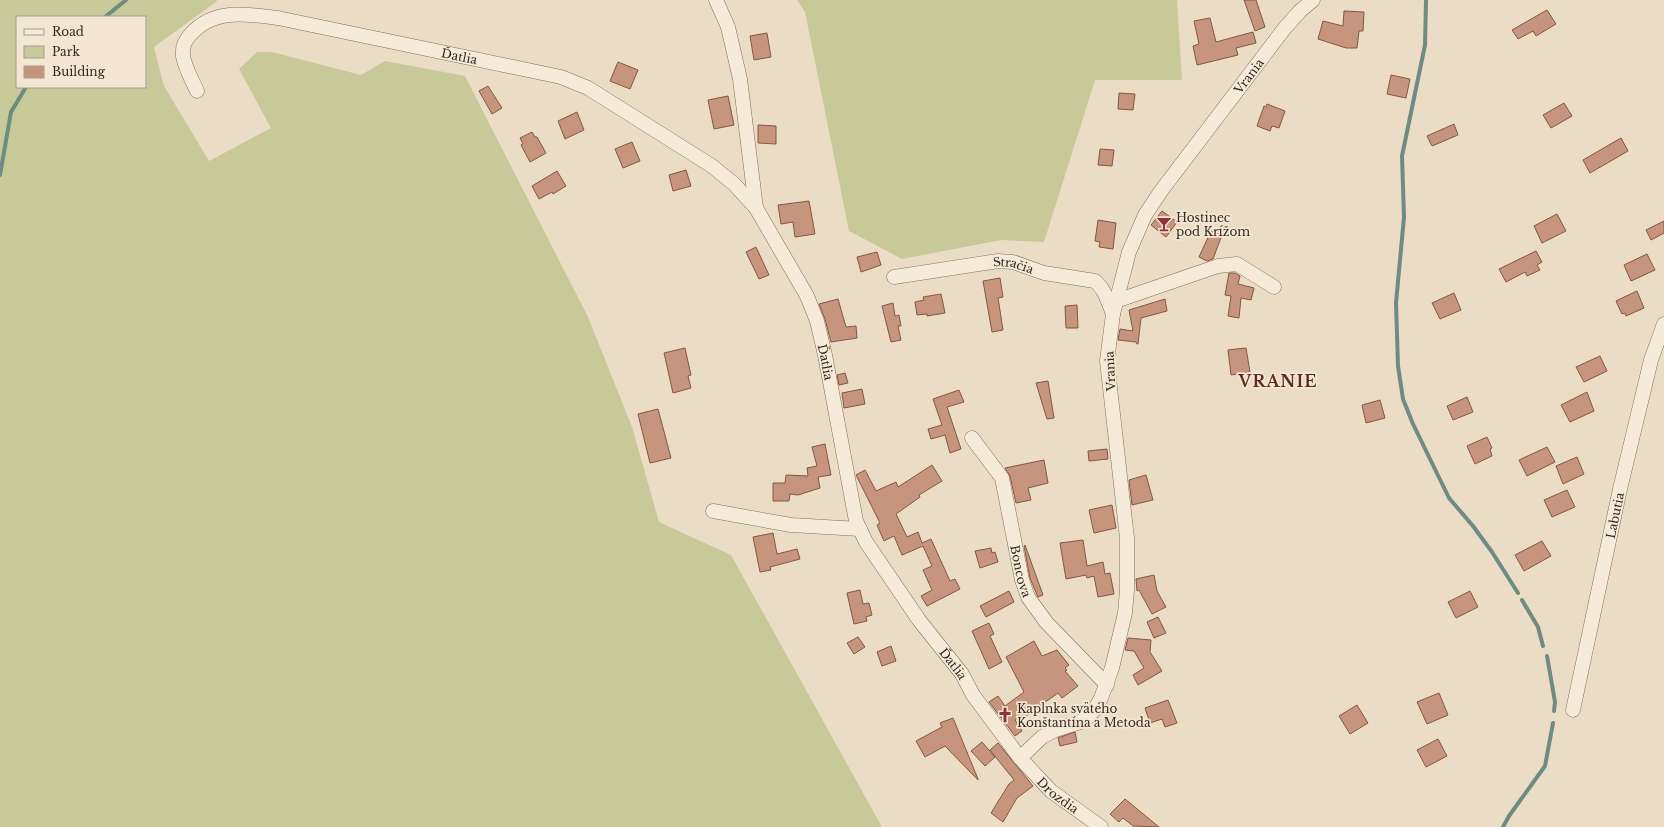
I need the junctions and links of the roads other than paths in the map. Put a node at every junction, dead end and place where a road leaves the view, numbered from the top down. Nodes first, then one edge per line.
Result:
1 (716, 0) edge
2 (1313, 0) edge
3 (197, 91) dead end
4 (756, 208) junction
5 (894, 277) dead end
6 (1274, 287) dead end
7 (1115, 308) junction
8 (1664, 324) edge
9 (972, 438) dead end
10 (712, 511) dead end
11 (860, 529) junction
12 (1106, 685) junction
13 (1572, 710) dead end
14 (1020, 758) junction
15 (1101, 827) edge

1 - 4 street, Ďatlia
2 - 7 street, Vrania
3 - 4 street, Ďatlia
4 - 11 street, Ďatlia
5 - 7 street, Stračia
6 - 7 street
7 - 12 street, Vrania
8 - 13 street, Labutia
9 - 12 street, Boncova
10 - 11 street
11 - 14 street, Ďatlia
12 - 14 street, Vrania
14 - 15 street, Drozdia

